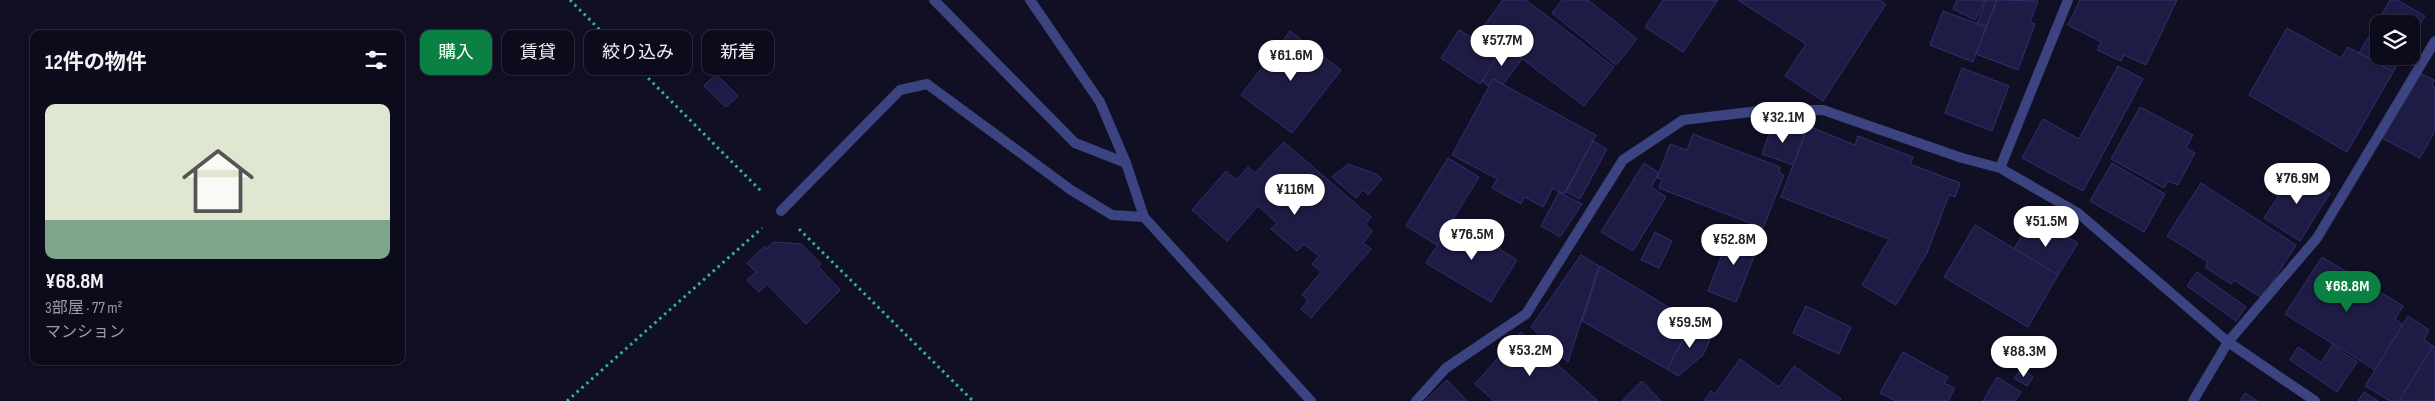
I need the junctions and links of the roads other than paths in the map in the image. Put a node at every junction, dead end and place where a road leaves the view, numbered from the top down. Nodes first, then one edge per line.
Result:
1 (934, 0) edge
2 (1030, 0) edge
3 (2068, 0) edge
4 (2435, 42) edge
5 (1126, 164) junction
6 (2000, 168) junction
7 (781, 211) road end
8 (1144, 217) junction
9 (2228, 342) junction
10 (1312, 401) edge
11 (1416, 401) edge
12 (2193, 401) edge
13 (2315, 401) edge

1 - 5 street
2 - 5 street
3 - 6 street
4 - 9 street
5 - 8 street
6 - 9 street
6 - 11 street
7 - 8 street
8 - 10 street
9 - 12 street
9 - 13 street

